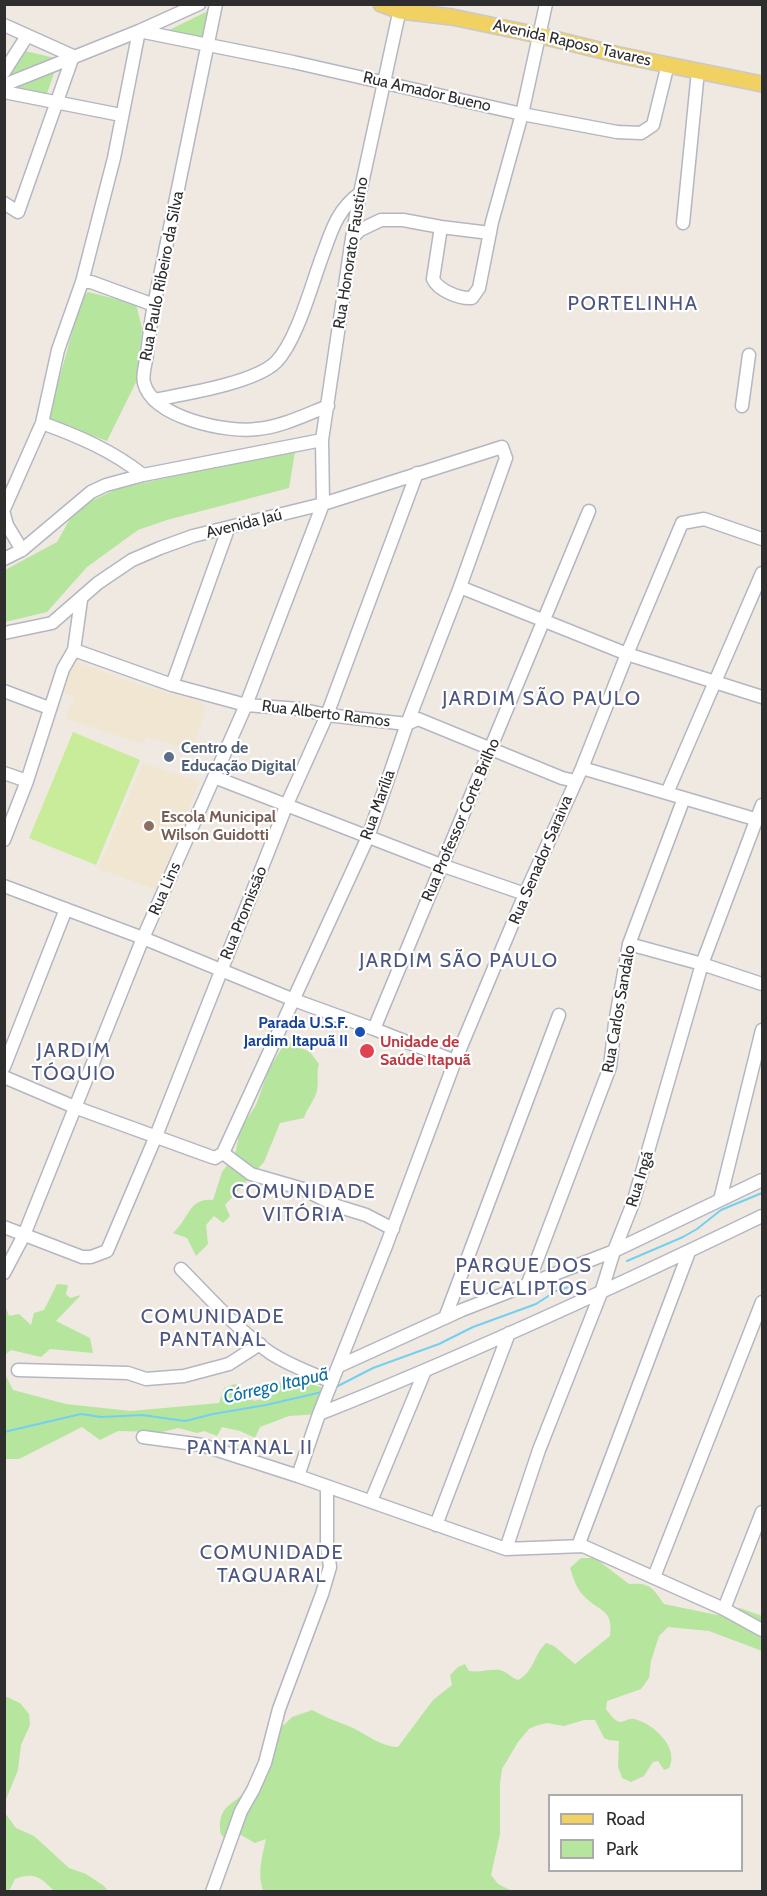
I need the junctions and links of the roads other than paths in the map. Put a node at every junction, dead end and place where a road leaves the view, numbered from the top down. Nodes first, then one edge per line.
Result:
1 (199, 4) edge
2 (216, 4) edge
3 (381, 4) edge
4 (418, 4) edge
5 (546, 4) edge
6 (400, 8) edge
7 (452, 17) junction
8 (4, 25) edge
9 (139, 31) junction
10 (538, 35) junction
11 (27, 36) junction
12 (207, 45) junction
13 (73, 56) junction
14 (668, 64) junction
15 (698, 71) junction
16 (4, 72) edge
17 (385, 82) junction
18 (762, 84) edge
19 (4, 86) edge
20 (4, 92) edge
21 (56, 103) junction
22 (522, 114) junction
23 (121, 115) junction
24 (360, 193) junction
25 (4, 203) edge
26 (683, 223) dead end
27 (441, 227) junction
28 (490, 233) junction
29 (352, 238) junction
30 (82, 282) junction
31 (154, 305) junction
32 (749, 355) dead end
33 (154, 400) junction
34 (328, 406) junction
35 (742, 406) dead end
36 (42, 423) junction
37 (322, 440) junction
38 (502, 447) joint
39 (417, 473) junction
40 (143, 475) junction
41 (323, 504) junction
42 (4, 509) edge
43 (589, 511) dead end
44 (4, 514) edge
45 (228, 529) junction
46 (762, 539) edge
47 (22, 550) junction
48 (4, 559) edge
49 (762, 573) edge
50 (460, 587) junction
51 (81, 600) junction
52 (544, 621) junction
53 (4, 633) edge
54 (74, 650) junction
55 (627, 654) junction
56 (715, 681) junction
57 (172, 685) junction
58 (4, 691) edge
59 (762, 697) edge
60 (246, 705) junction
61 (49, 708) junction
62 (327, 715) junction
63 (407, 724) junction
64 (491, 748) junction
65 (582, 768) junction
66 (4, 772) edge
67 (214, 777) junction
68 (27, 781) junction
69 (574, 781) junction
70 (666, 793) junction
71 (684, 798) junction
72 (287, 804) junction
73 (762, 805) edge
74 (758, 820) junction
75 (368, 837) junction
76 (4, 840) edge
77 (441, 866) junction
78 (4, 885) edge
79 (525, 894) junction
80 (66, 909) junction
81 (143, 938) junction
82 (629, 944) junction
83 (702, 964) junction
84 (221, 969) junction
85 (762, 984) edge
86 (294, 1000) junction
87 (559, 1015) dead end
88 (374, 1029) junction
89 (762, 1030) edge
90 (456, 1061) junction
91 (4, 1067) edge
92 (4, 1077) edge
93 (76, 1108) junction
94 (156, 1136) junction
95 (223, 1153) junction
96 (762, 1180) edge
97 (720, 1200) junction
98 (762, 1216) edge
99 (4, 1227) edge
100 (393, 1229) junction
101 (24, 1235) junction
102 (614, 1251) junction
103 (689, 1251) junction
104 (181, 1269) dead end
105 (4, 1273) edge
106 (527, 1286) junction
107 (602, 1293) junction
108 (762, 1302) edge
109 (445, 1318) junction
110 (509, 1334) junction
111 (260, 1344) junction
112 (339, 1366) junction
113 (18, 1370) dead end
114 (424, 1373) junction
115 (332, 1382) junction
116 (319, 1414) junction
117 (142, 1437) dead end
118 (298, 1476) junction
119 (327, 1486) junction
120 (371, 1501) junction
121 (762, 1512) edge
122 (436, 1525) junction
123 (578, 1546) junction
124 (506, 1549) junction
125 (654, 1577) junction
126 (724, 1609) junction
127 (762, 1630) edge
128 (212, 1892) edge

1 - 9 street
2 - 12 street, Rua Paulo Ribeiro da Silva
3 - 6 main road, Avenida Raposo Tavares
4 - 7 main road
5 - 10 street
6 - 7 main road, Avenida Raposo Tavares
6 - 17 street, Rua Honorato Faustino
7 - 10 main road, Avenida Raposo Tavares
8 - 11 street
9 - 12 street, Rua Amador Bueno
9 - 13 street
9 - 23 street
10 - 14 main road, Avenida Raposo Tavares
10 - 22 street
11 - 13 street
11 - 16 street
12 - 17 street, Rua Amador Bueno
12 - 31 street, Rua Paulo Ribeiro da Silva
13 - 19 street
13 - 21 street
14 - 15 main road, Avenida Raposo Tavares
14 - 22 street, Rua Amador Bueno
15 - 18 main road, Avenida Raposo Tavares
15 - 26 street
17 - 22 street, Rua Amador Bueno
17 - 24 street, Rua Honorato Faustino
20 - 21 street
21 - 23 street
21 - 25 street
22 - 28 street
23 - 30 street
24 - 29 street, Rua Honorato Faustino
24 - 33 street
27 - 28 street
27 - 28 street
27 - 29 street
29 - 34 street, Rua Honorato Faustino
30 - 31 street
30 - 36 street
31 - 33 street, Rua Paulo Ribeiro da Silva
32 - 35 street
33 - 34 street
34 - 37 street, Rua Honorato Faustino
36 - 40 street
36 - 42 street
37 - 40 street
37 - 41 street, Rua Honorato Faustino
38 - 39 street, Avenida Jaú
38 - 50 street, Rua Marília
39 - 41 street, Avenida Jaú
39 - 62 street, Rua Promissão
40 - 47 street
41 - 45 street, Avenida Jaú
41 - 60 street, Rua Lins
43 - 52 street, Rua Professor Corte Brilho
44 - 47 street
45 - 51 street, Avenida Jaú
45 - 57 street
46 - 55 street, Rua Senador Saraiva
47 - 48 street
49 - 56 street
50 - 52 street
50 - 63 street, Rua Marília
51 - 53 street, Avenida Jaú
51 - 54 street
52 - 55 street
52 - 64 street, Rua Professor Corte Brilho
54 - 57 street, Rua Alberto Ramos
54 - 61 street
55 - 56 street
55 - 65 street, Rua Senador Saraiva
56 - 59 street
56 - 70 street
57 - 60 street, Rua Alberto Ramos
58 - 61 street
60 - 62 street, Rua Alberto Ramos
60 - 67 street, Rua Lins
61 - 68 street
62 - 63 street, Rua Alberto Ramos
62 - 72 street, Rua Promissão
63 - 64 street, Rua Alberto Ramos
63 - 75 street, Rua Marília
64 - 69 street, Rua Alberto Ramos
64 - 77 street, Rua Professor Corte Brilho
65 - 69 street, Rua Senador Saraiva
65 - 70 street
66 - 68 street
67 - 72 street
67 - 81 street, Rua Lins
68 - 76 street
69 - 79 street, Rua Senador Saraiva
70 - 71 street
71 - 74 street
71 - 82 street, Rua Carlos Sandalo
72 - 75 street
72 - 84 street, Rua Promissão
73 - 74 street, Rua Ingá
74 - 83 street, Rua Ingá
75 - 77 street
75 - 86 street, Rua Marília
77 - 79 street
77 - 88 street, Rua Professor Corte Brilho
78 - 80 street
79 - 90 street, Rua Senador Saraiva
80 - 81 street
80 - 91 street
81 - 84 street
81 - 93 street, Rua Lins
82 - 83 street
82 - 106 street, Rua Carlos Sandalo
83 - 85 street
83 - 102 street, Rua Ingá
84 - 86 street
84 - 94 street, Rua Promissão
86 - 88 street
86 - 95 street, Rua Marília
87 - 109 street
88 - 90 street
89 - 97 street
90 - 100 street, Rua Senador Saraiva
92 - 93 street
93 - 94 street
93 - 101 street, Rua Lins
94 - 95 street
94 - 101 street, Rua Promissão
95 - 100 street
96 - 97 street
97 - 102 street
98 - 103 street
99 - 101 street
100 - 112 street, Rua Senador Saraiva
101 - 105 street, Rua Lins
102 - 106 street
102 - 107 street, Rua Ingá
103 - 107 street
103 - 123 street
104 - 111 street
106 - 109 street
107 - 110 street
107 - 124 street, Rua Ingá
108 - 125 street
109 - 112 street
110 - 114 street
110 - 122 street
111 - 113 street
111 - 115 street
112 - 115 street, Rua Senador Saraiva
114 - 116 street
114 - 120 street
115 - 116 street, Rua Senador Saraiva
116 - 118 street, Rua Senador Saraiva
117 - 118 street
118 - 119 street
119 - 120 street
119 - 128 street
120 - 122 street
121 - 126 street
122 - 124 street
123 - 124 street
123 - 125 street
125 - 126 street
126 - 127 street

